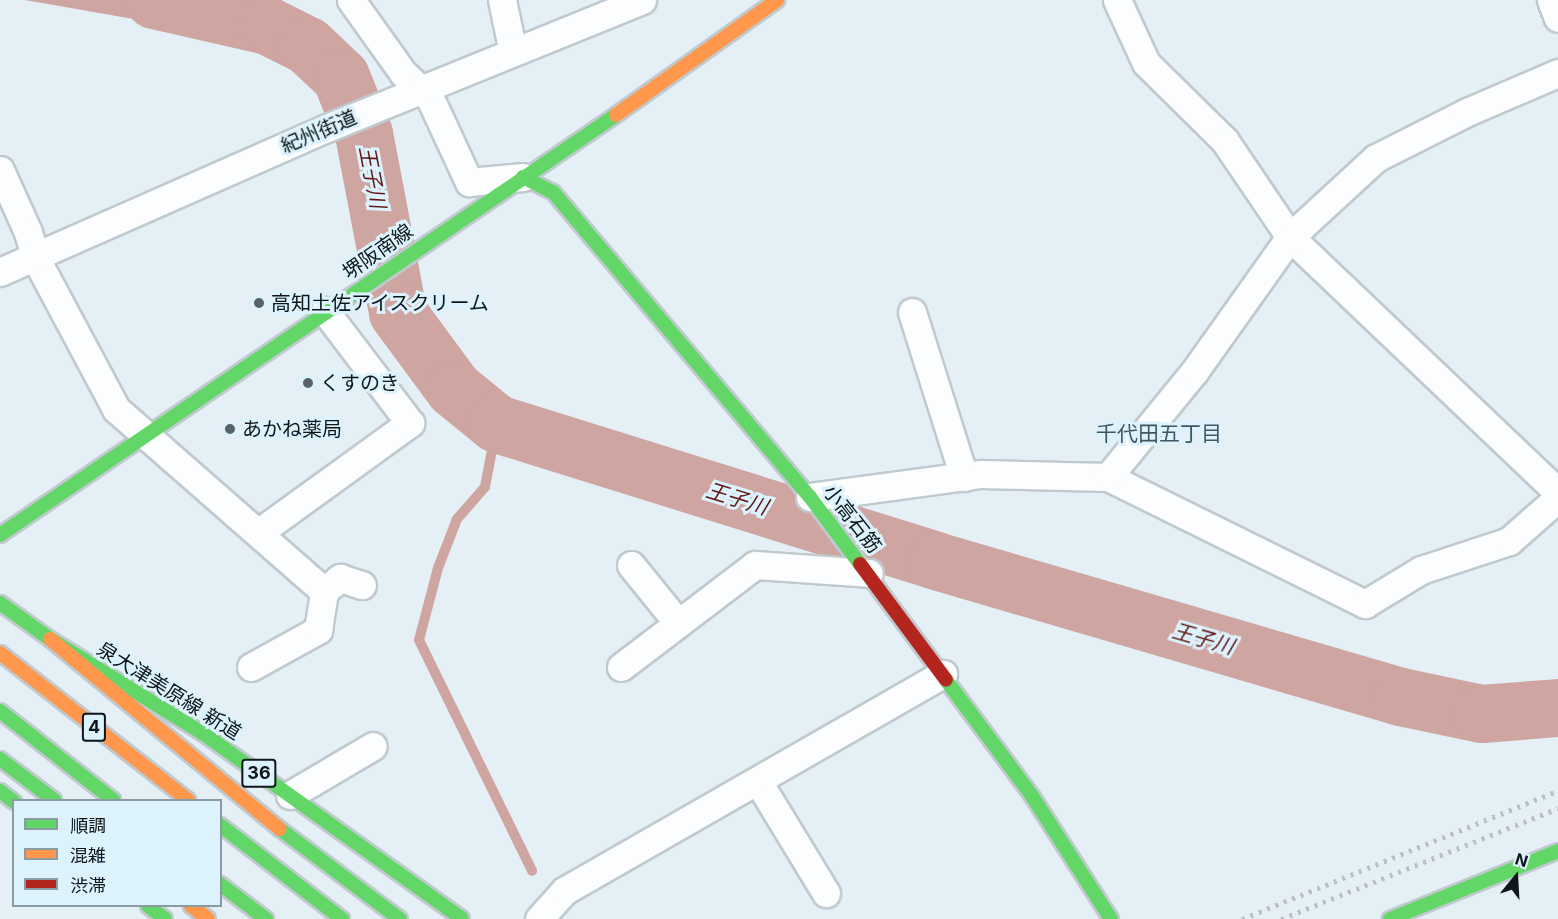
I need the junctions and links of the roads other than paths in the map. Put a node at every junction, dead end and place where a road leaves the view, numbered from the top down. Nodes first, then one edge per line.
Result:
1 (351, 0) edge
2 (502, 0) edge
3 (642, 0) edge
4 (777, 0) edge
5 (1117, 0) edge
6 (1551, 0) edge
7 (1558, 18) edge
8 (513, 52) junction
9 (1558, 73) edge
10 (420, 90) junction
11 (0, 170) edge
12 (523, 177) junction
13 (1290, 237) junction
14 (35, 257) junction
15 (0, 272) edge
16 (325, 311) junction
17 (912, 312) dead end
18 (144, 434) junction
19 (964, 477) junction
20 (1108, 477) junction
21 (1558, 492) edge
22 (810, 497) junction
23 (1558, 498) edge
24 (258, 533) junction
25 (0, 535) edge
26 (631, 565) dead end
27 (869, 573) junction
28 (362, 585) dead end
29 (324, 591) junction
30 (0, 603) edge
31 (678, 623) junction
32 (50, 639) junction
33 (0, 653) edge
34 (251, 667) dead end
35 (621, 667) dead end
36 (943, 674) junction
37 (0, 711) edge
38 (373, 746) dead end
39 (0, 759) edge
40 (759, 783) junction
41 (0, 791) edge
42 (290, 795) junction
43 (51, 799) edge
44 (110, 799) edge
45 (185, 799) edge
46 (12, 800) edge
47 (222, 827) edge
48 (1558, 851) edge
49 (222, 886) edge
50 (826, 893) dead end
51 (149, 907) edge
52 (191, 907) edge
53 (165, 919) edge
54 (208, 919) edge
55 (266, 919) edge
56 (342, 919) edge
57 (400, 919) edge
58 (462, 919) edge
59 (539, 919) edge
60 (1111, 919) edge
61 (1390, 919) edge

1 - 10 street
2 - 8 street
3 - 8 street, 紀州街道
4 - 12 main road, 堺阪南線
5 - 13 street
6 - 7 street
8 - 10 street, 紀州街道
9 - 13 street
10 - 12 street
10 - 14 street, 紀州街道
11 - 14 street
12 - 16 main road, 堺阪南線
12 - 22 main road, 小高石筋
13 - 20 street
13 - 21 street
14 - 15 street, 紀州街道
14 - 18 street
16 - 18 main road, 堺阪南線
16 - 24 street
17 - 19 street
18 - 24 street
18 - 25 main road, 堺阪南線
19 - 20 street
19 - 22 street
20 - 23 street
22 - 27 main road, 小高石筋
24 - 29 street
26 - 31 street
27 - 31 street
27 - 36 main road, 小高石筋
28 - 29 street
29 - 34 street
30 - 32 main road, 泉大津美原線 新道 / 36
31 - 35 street
32 - 42 main road, 泉大津美原線 新道 / 36
32 - 57 main road
33 - 45 main road, 4
36 - 40 street
36 - 60 main road, 小高石筋
37 - 44 main road, 4
38 - 42 street
39 - 43 main road
40 - 50 street
40 - 59 street
41 - 46 main road
42 - 58 main road, 泉大津美原線 新道 / 36
47 - 56 main road
48 - 61 main road
49 - 55 main road
51 - 53 main road
52 - 54 main road

